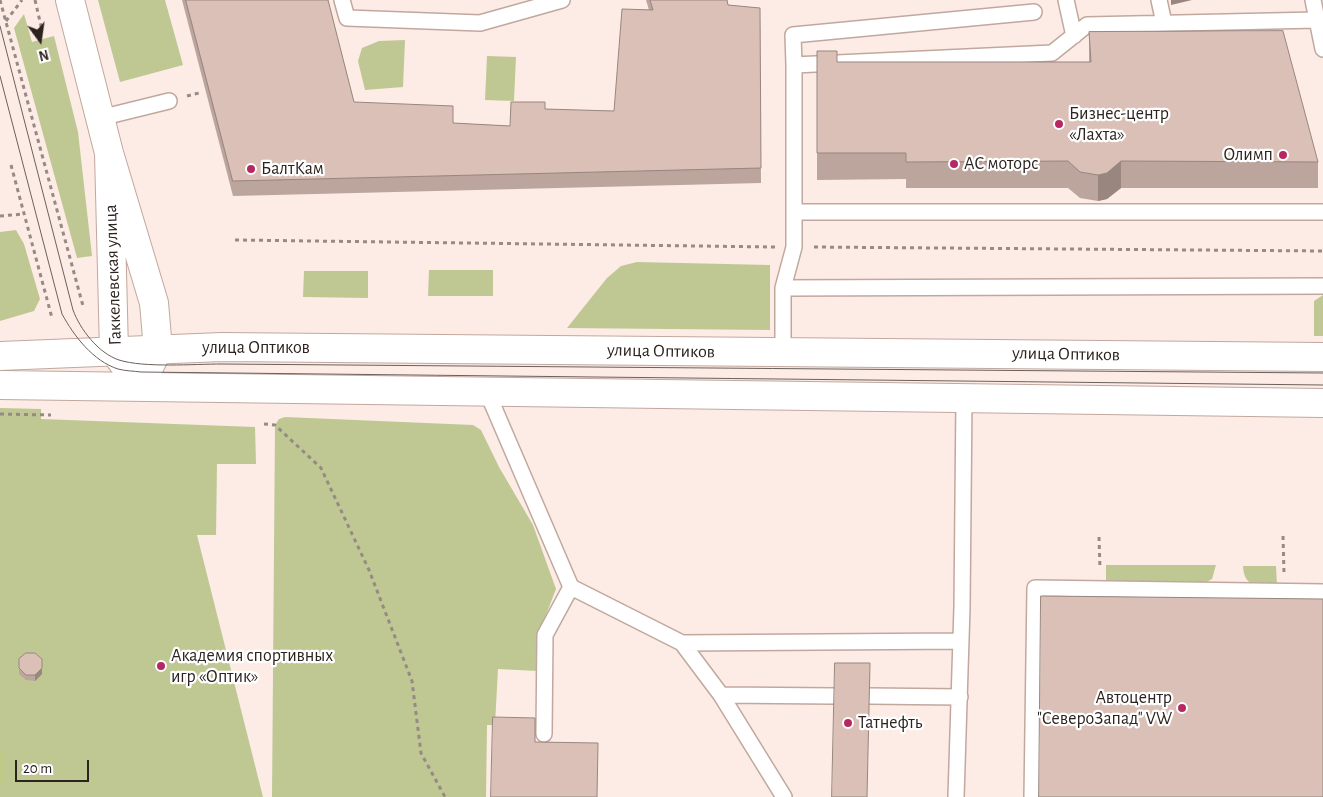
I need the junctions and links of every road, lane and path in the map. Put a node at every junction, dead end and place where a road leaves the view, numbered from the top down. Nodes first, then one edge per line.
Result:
1 (0, 0) edge
2 (22, 0) edge
3 (34, 0) edge
4 (70, 0) edge
5 (342, 0) edge
6 (562, 0) edge
7 (1066, 0) edge
8 (1159, 0) edge
9 (1313, 0) edge
10 (1034, 12) dead end
11 (1317, 20) junction
12 (6, 21) junction
13 (1164, 23) junction
14 (42, 30) dead end
15 (1074, 36) junction
16 (1323, 49) edge
17 (794, 65) junction
18 (169, 101) dead end
19 (100, 118) junction
20 (109, 153) junction
21 (11, 165) dead end
22 (794, 212) junction
23 (1323, 212) edge
24 (24, 214) junction
25 (0, 216) edge
26 (1323, 286) edge
27 (783, 288) junction
28 (83, 306) dead end
29 (52, 318) dead end
30 (158, 349) junction
31 (114, 351) junction
32 (783, 352) junction
33 (0, 356) edge
34 (1323, 357) edge
35 (0, 385) edge
36 (140, 386) junction
37 (490, 392) junction
38 (964, 398) junction
39 (1323, 403) edge
40 (0, 414) edge
41 (51, 415) dead end
42 (264, 424) dead end
43 (1283, 536) dead end
44 (1099, 537) dead end
45 (572, 587) junction
46 (1100, 588) junction
47 (1284, 591) junction
48 (1323, 592) edge
49 (961, 642) junction
50 (682, 643) junction
51 (721, 695) junction
52 (834, 696) edge
53 (869, 696) edge
54 (960, 697) junction
55 (544, 734) dead end
56 (445, 797) edge
57 (784, 797) edge
58 (956, 797) edge
59 (1032, 797) edge

1 - 12 path
2 - 12 path
3 - 14 path
4 - 19 main road, Гаккелевская улица
5 - 6 lane
7 - 15 lane
8 - 13 lane
9 - 11 lane
10 - 17 lane
11 - 13 lane
11 - 16 lane
12 - 28 path
13 - 15 lane
15 - 17 lane
17 - 22 lane
18 - 19 lane
19 - 20 main road, Гаккелевская улица
20 - 30 main road, Гаккелевская улица
20 - 31 main road, Гаккелевская улица
21 - 24 path
22 - 23 lane
22 - 27 lane
24 - 25 path
24 - 29 path
26 - 27 lane
27 - 32 lane
30 - 31 main road, улица Оптиков
30 - 32 main road, улица Оптиков
30 - 36 main road
31 - 33 main road, улица Оптиков
31 - 36 main road, Гаккелевская улица
32 - 34 main road, улица Оптиков
35 - 36 main road
36 - 37 main road
37 - 38 main road
37 - 45 lane
38 - 39 main road
38 - 49 lane
40 - 41 path
42 - 56 path
43 - 47 path
44 - 46 path
45 - 50 lane
45 - 55 lane
46 - 47 lane
46 - 59 lane
47 - 48 lane
49 - 50 lane
49 - 54 lane
50 - 51 lane
51 - 52 lane
51 - 57 lane
53 - 54 lane
54 - 58 lane

